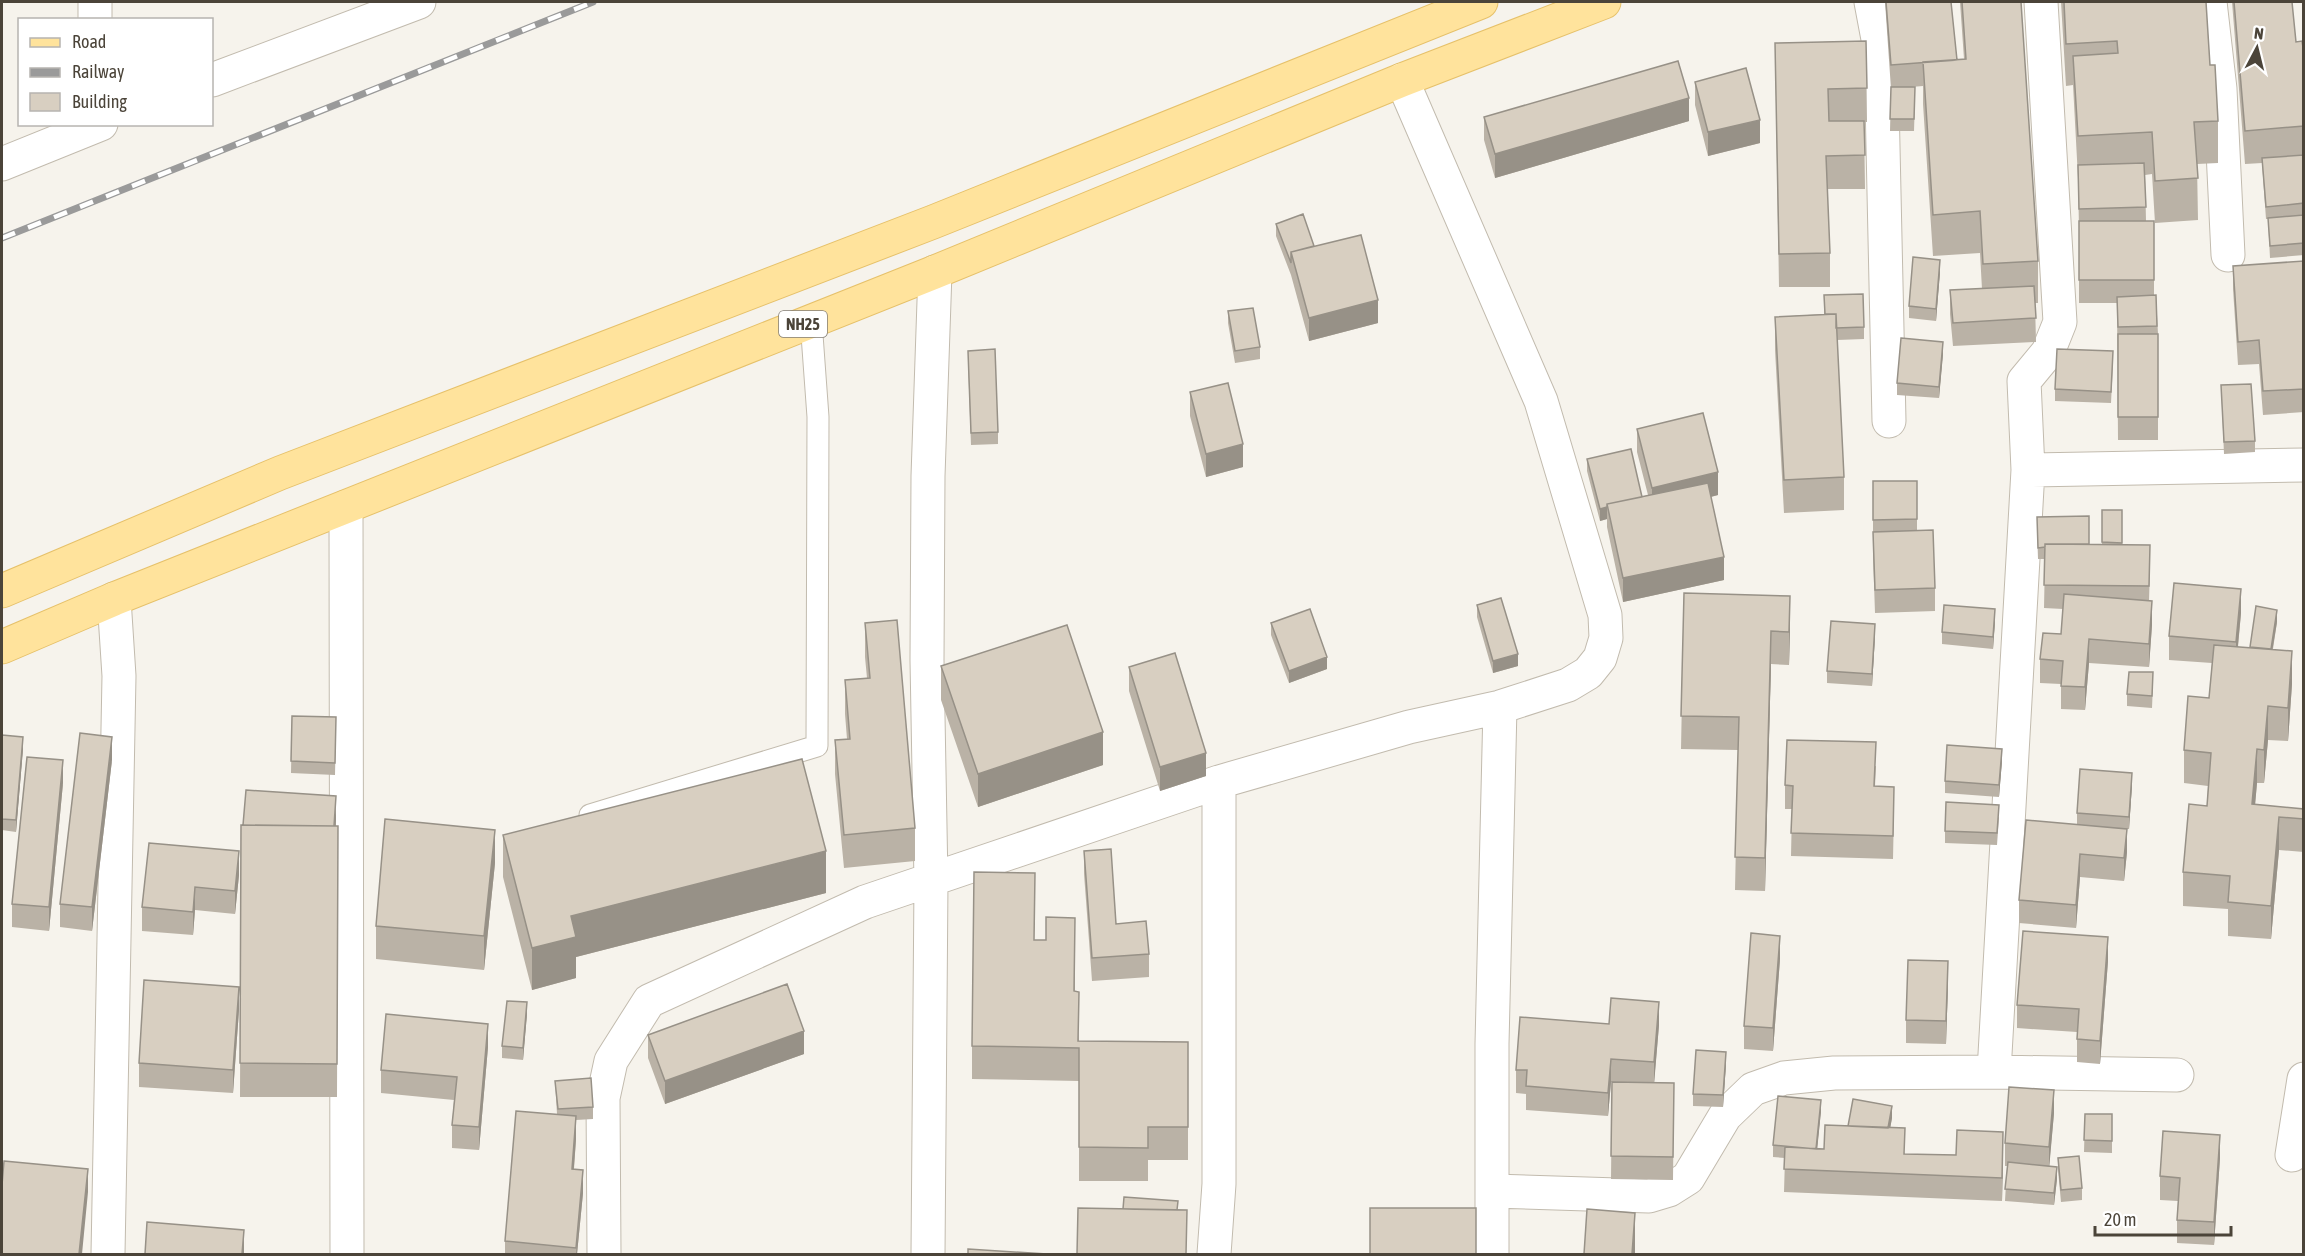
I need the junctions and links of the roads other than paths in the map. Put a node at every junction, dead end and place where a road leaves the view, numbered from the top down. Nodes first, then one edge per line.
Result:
1 (95, 2) edge
2 (419, 2) edge
3 (1481, 2) edge
4 (1604, 2) edge
5 (1871, 2) edge
6 (2041, 2) edge
7 (2210, 2) edge
8 (95, 18) edge
9 (213, 80) edge
10 (1402, 80) junction
11 (96, 126) edge
12 (2, 164) edge
13 (2228, 255) dead end
14 (935, 272) junction
15 (811, 321) junction
16 (1889, 421) dead end
17 (2304, 465) edge
18 (2028, 470) junction
19 (346, 507) junction
20 (2, 591) edge
21 (114, 599) junction
22 (2, 647) edge
23 (1500, 707) junction
24 (1220, 782) junction
25 (571, 820) edge
26 (931, 882) junction
27 (1994, 1072) junction
28 (2177, 1075) dead end
29 (2304, 1079) edge
30 (2292, 1155) dead end
31 (1492, 1191) junction
32 (108, 1254) edge
33 (347, 1254) edge
34 (604, 1254) edge
35 (928, 1254) edge
36 (1214, 1254) edge
37 (1492, 1254) edge

1 - 8 street
2 - 9 street
3 - 20 main road
4 - 10 main road, NH25
5 - 16 street
6 - 18 street
7 - 13 street
10 - 14 main road, NH25
10 - 23 street
11 - 12 street
14 - 15 main road, NH25
14 - 26 street
15 - 19 main road, NH25
15 - 25 lane
17 - 18 street
18 - 27 street
19 - 21 main road, NH25
19 - 33 street
21 - 22 main road, NH25
21 - 32 street
23 - 24 street
23 - 31 street
24 - 26 street
24 - 36 street
26 - 34 street
26 - 35 street
27 - 28 street
27 - 31 street
29 - 30 street
31 - 37 street

